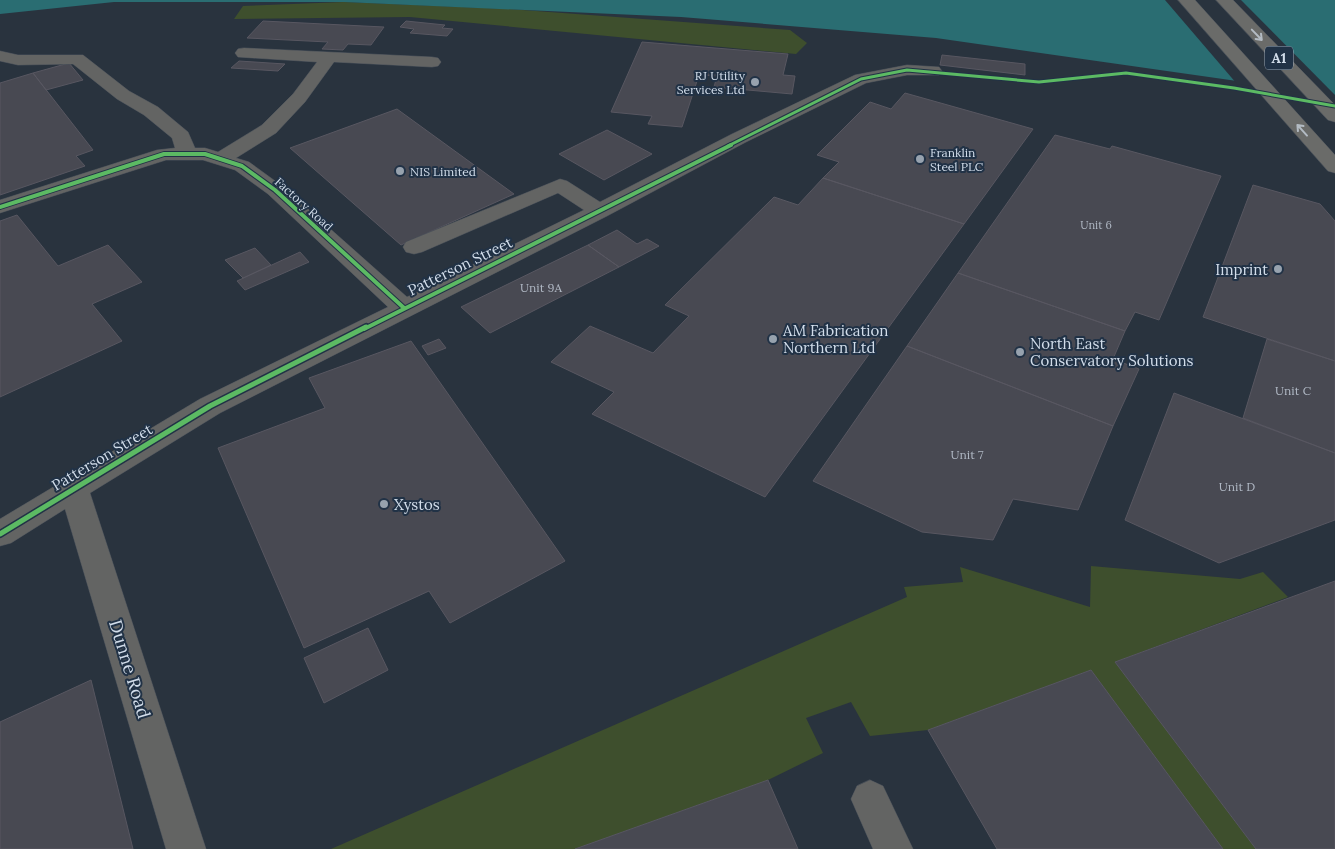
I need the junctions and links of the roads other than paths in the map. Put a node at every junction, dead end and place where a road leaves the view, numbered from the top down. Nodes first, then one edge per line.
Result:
1 (1186, 0) edge
2 (1224, 0) edge
3 (244, 53) dead end
4 (0, 56) edge
5 (329, 58) junction
6 (432, 62) dead end
7 (933, 71) dead end
8 (1335, 116) edge
9 (186, 154) junction
10 (220, 159) junction
11 (1335, 167) edge
12 (0, 207) edge
13 (599, 211) junction
14 (414, 247) dead end
15 (404, 308) junction
16 (74, 488) junction
17 (0, 534) edge
18 (870, 799) dead end
19 (186, 849) edge
20 (894, 849) edge

11 -> 1 highway, A1
2 -> 8 highway, A1
3 - 5 street
4 - 9 street
5 - 6 street
5 - 10 street
7 - 13 street, Patterson Street
9 - 10 street, Factory Road
9 - 12 street, Factory Road
10 - 15 street, Factory Road
13 - 14 street
13 - 15 street, Patterson Street
15 - 16 street, Patterson Street
16 - 17 street, Patterson Street
16 - 19 street, Dunne Road
18 - 20 street

